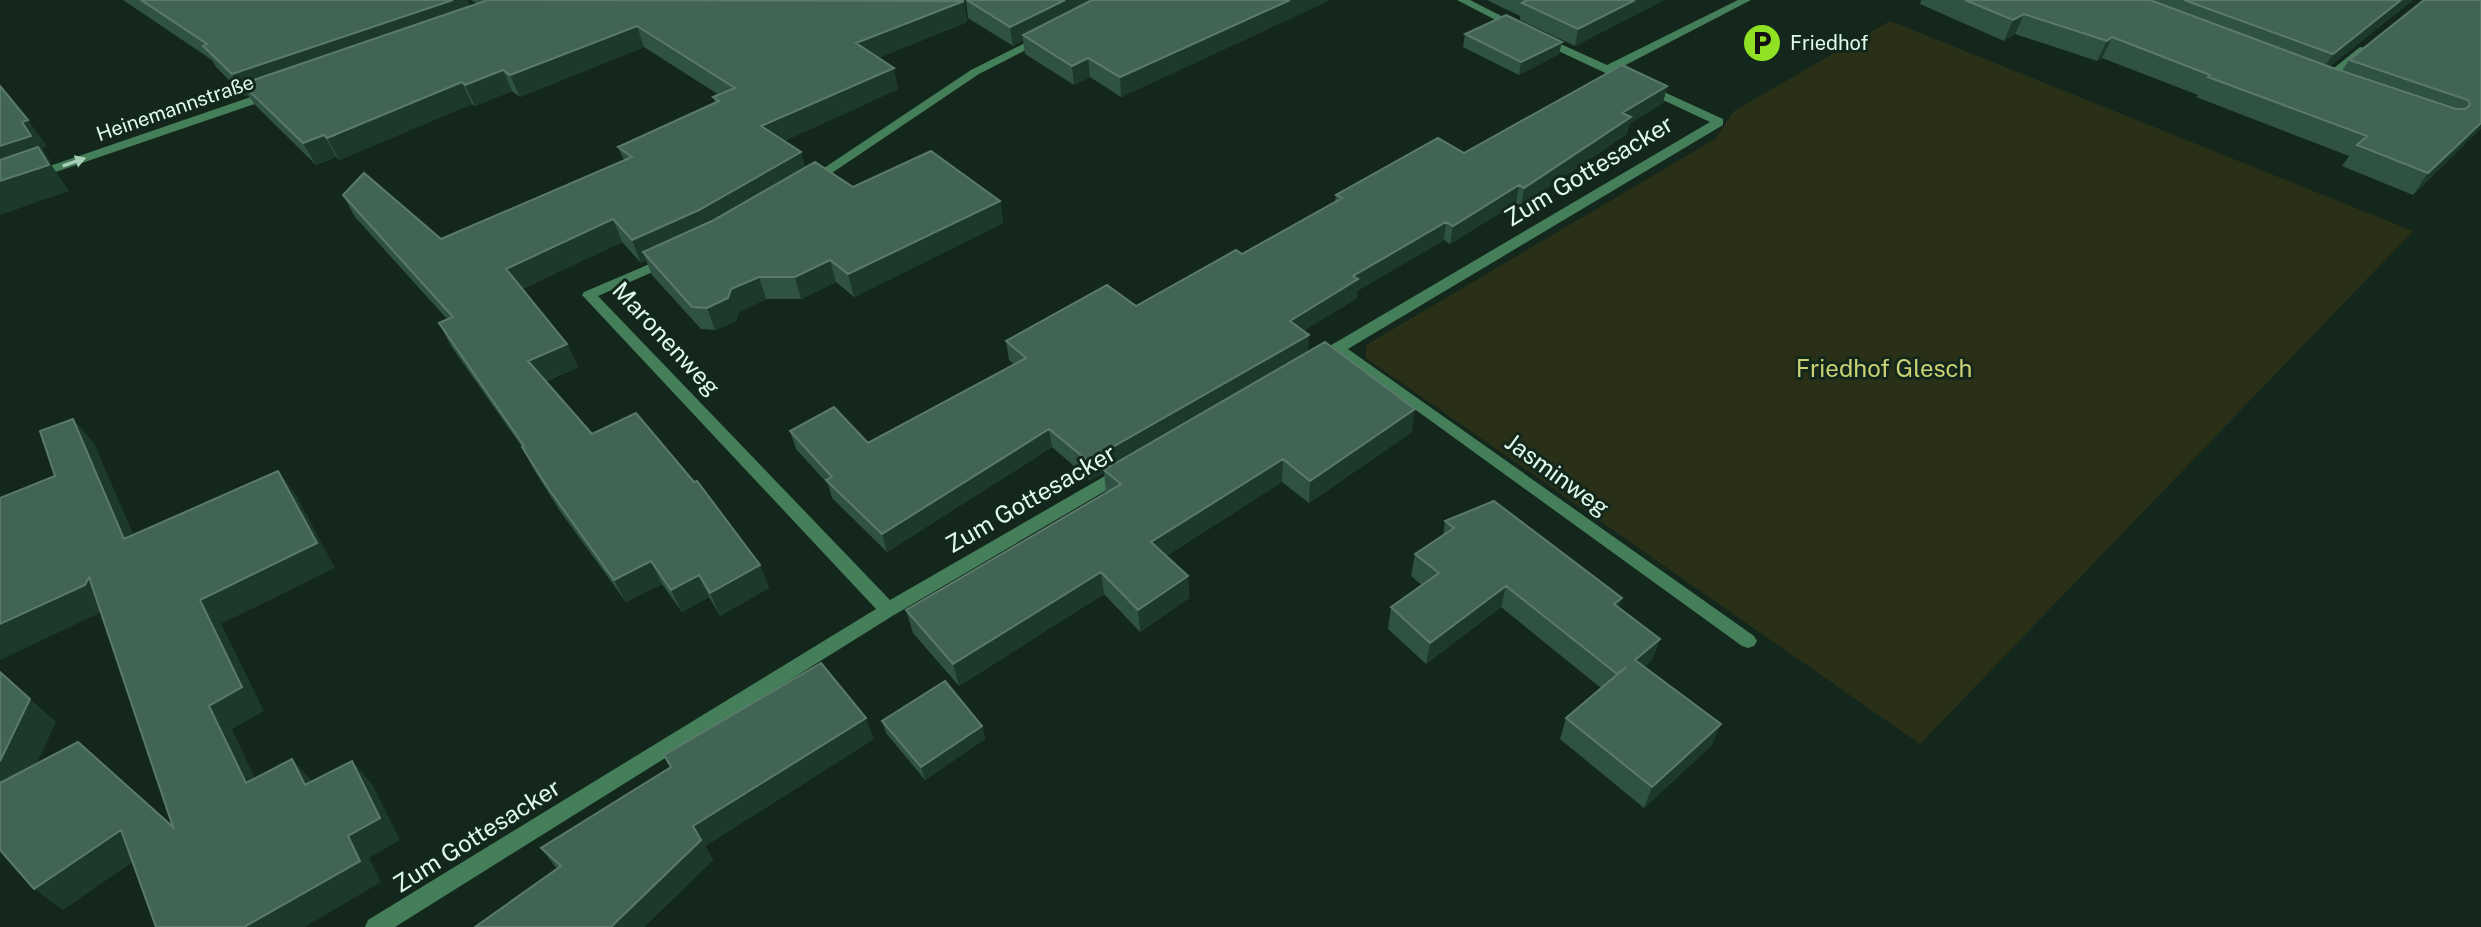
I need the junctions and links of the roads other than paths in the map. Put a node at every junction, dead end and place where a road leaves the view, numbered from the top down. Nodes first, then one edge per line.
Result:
1 (1462, 0) edge
2 (1746, 0) edge
3 (1053, 33) edge
4 (2379, 37) edge
5 (1606, 70) junction
6 (2307, 77) edge
7 (2322, 83) junction
8 (2336, 87) edge
9 (282, 90) edge
10 (0, 187) edge
11 (795, 190) edge
12 (679, 254) edge
13 (1338, 347) junction
14 (1298, 371) edge
15 (1134, 467) edge
16 (888, 610) junction
17 (1748, 641) dead end
18 (376, 927) edge

1 - 5 street, Zum Gottesacker
2 - 5 street
3 - 11 street
4 - 7 street
5 - 13 street, Zum Gottesacker
6 - 7 street
7 - 8 street
10 -> 9 street, Heinemannstraße
12 - 16 street, Maronenweg
13 - 14 street, Zum Gottesacker
13 - 17 street, Jasminweg
15 - 16 street, Zum Gottesacker
16 - 18 street, Zum Gottesacker

